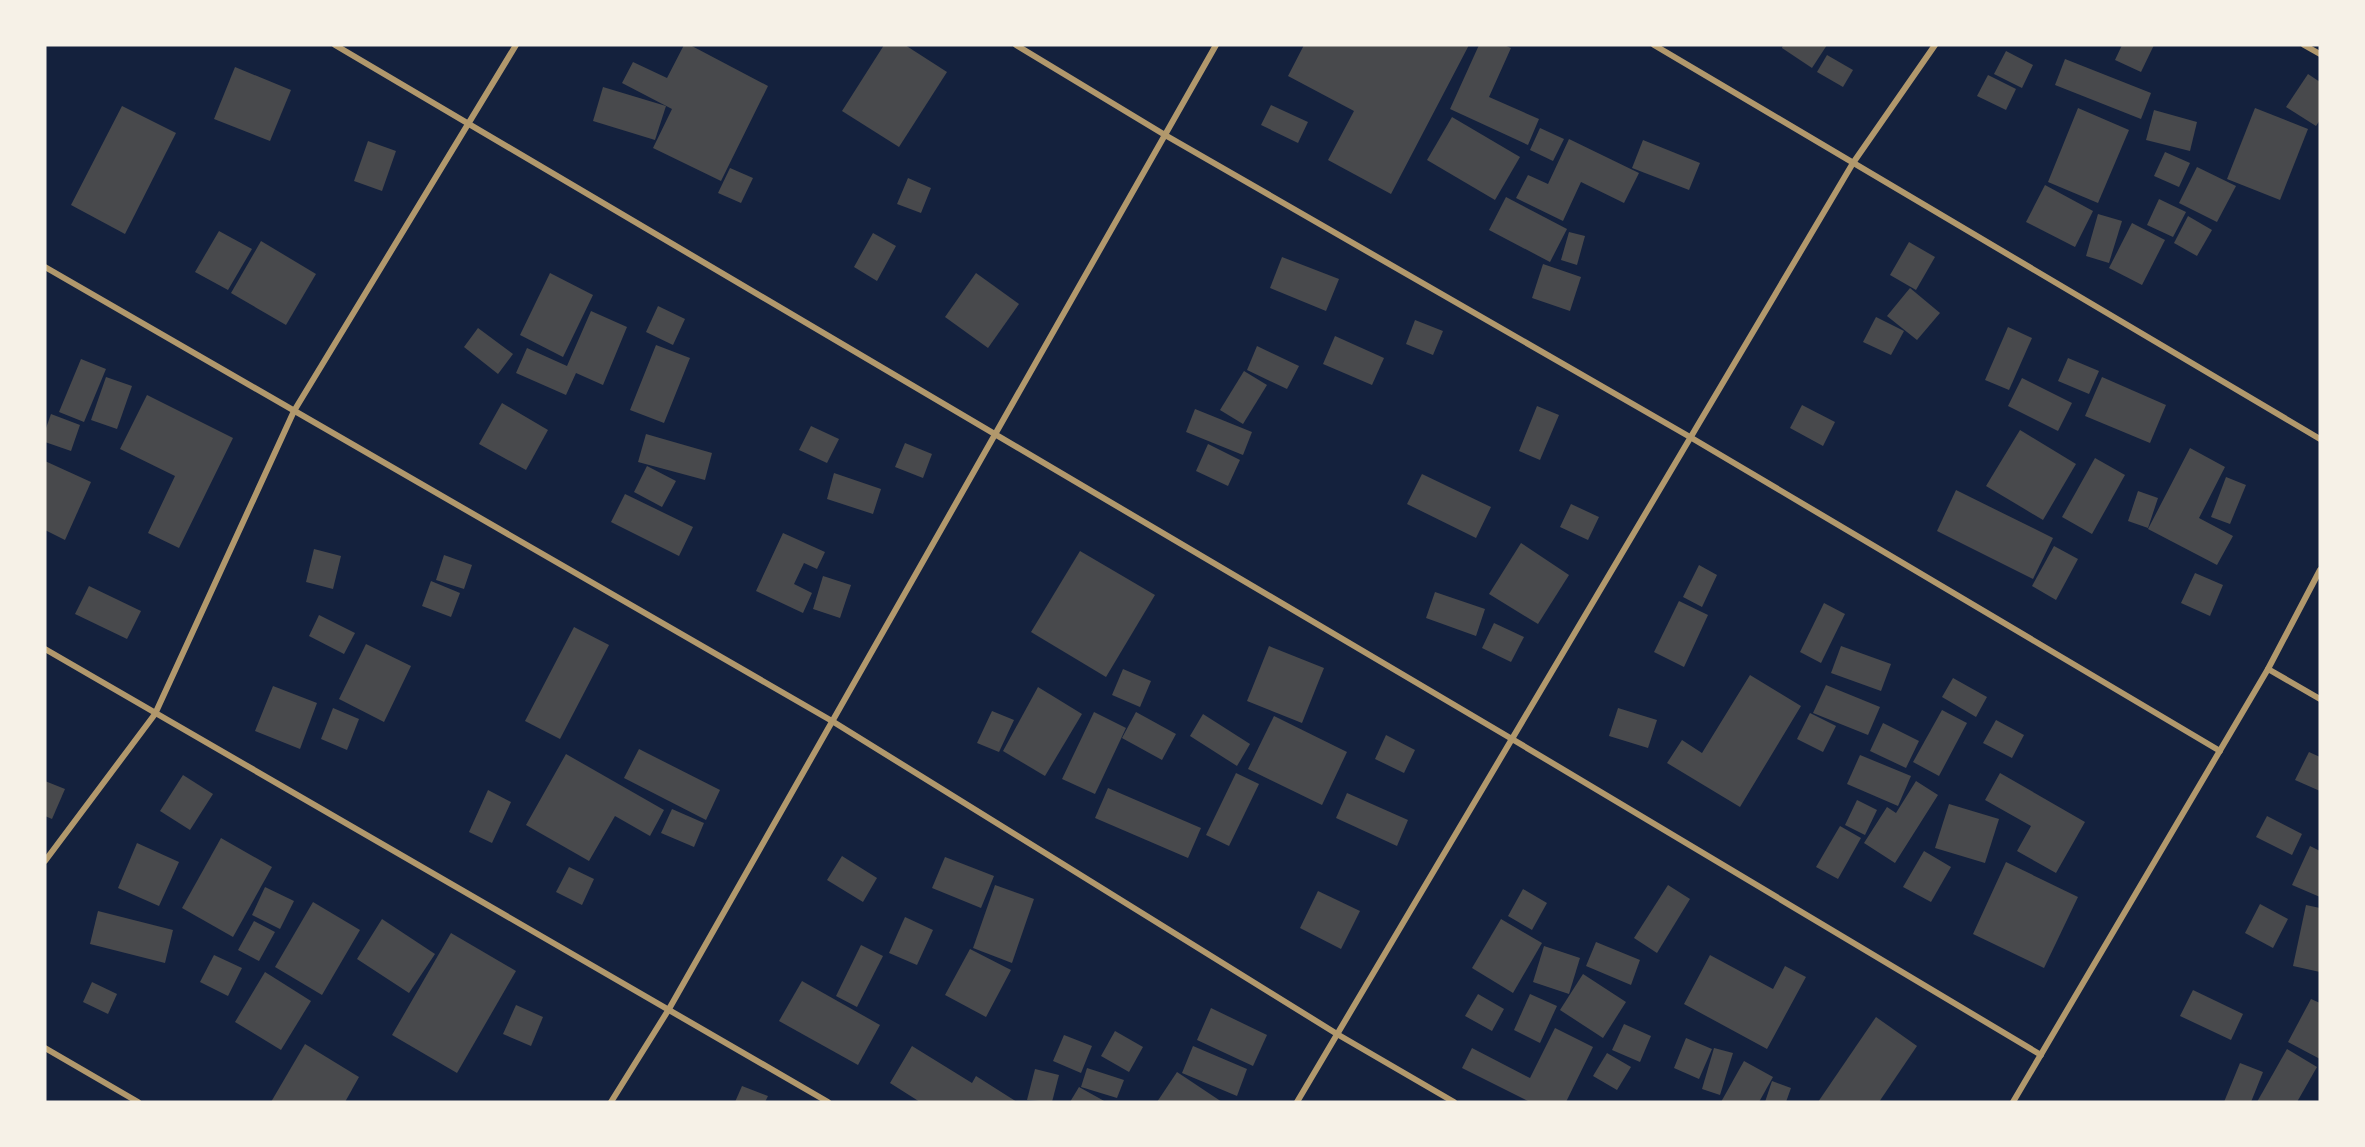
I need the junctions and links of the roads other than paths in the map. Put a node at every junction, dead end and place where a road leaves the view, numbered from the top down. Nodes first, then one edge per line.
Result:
1 (335, 45) edge
2 (516, 45) edge
3 (1016, 45) edge
4 (1216, 45) edge
5 (1654, 45) edge
6 (1935, 45) edge
7 (2304, 45) edge
8 (2320, 54) edge
9 (469, 122) junction
10 (1165, 135) junction
11 (1853, 163) junction
12 (45, 267) edge
13 (294, 411) junction
14 (995, 434) junction
15 (1690, 437) junction
16 (2320, 439) edge
17 (2320, 570) edge
18 (45, 649) edge
19 (2268, 669) junction
20 (2320, 699) edge
21 (155, 714) junction
22 (832, 722) junction
23 (1512, 739) junction
24 (2220, 751) junction
25 (45, 861) edge
26 (669, 1009) junction
27 (1337, 1034) junction
28 (45, 1048) edge
29 (2041, 1055) junction
30 (138, 1102) edge
31 (611, 1102) edge
32 (828, 1102) edge
33 (1297, 1102) edge
34 (1454, 1102) edge
35 (2013, 1102) edge

1 - 9 street
2 - 9 street
3 - 10 street
4 - 10 street
5 - 11 street
6 - 11 street
7 - 8 street
9 - 13 street
9 - 14 street
10 - 14 street
10 - 15 street
11 - 15 street
11 - 16 street
12 - 13 street
13 - 21 street
13 - 22 street
14 - 22 street
14 - 23 street
15 - 23 street
15 - 24 street
17 - 19 street
18 - 21 street
19 - 20 street
19 - 24 street
21 - 25 street
21 - 26 street
22 - 26 street
22 - 27 street
23 - 27 street
23 - 29 street
24 - 29 street
26 - 31 street
26 - 32 street
27 - 33 street
27 - 34 street
28 - 30 street
29 - 35 street

